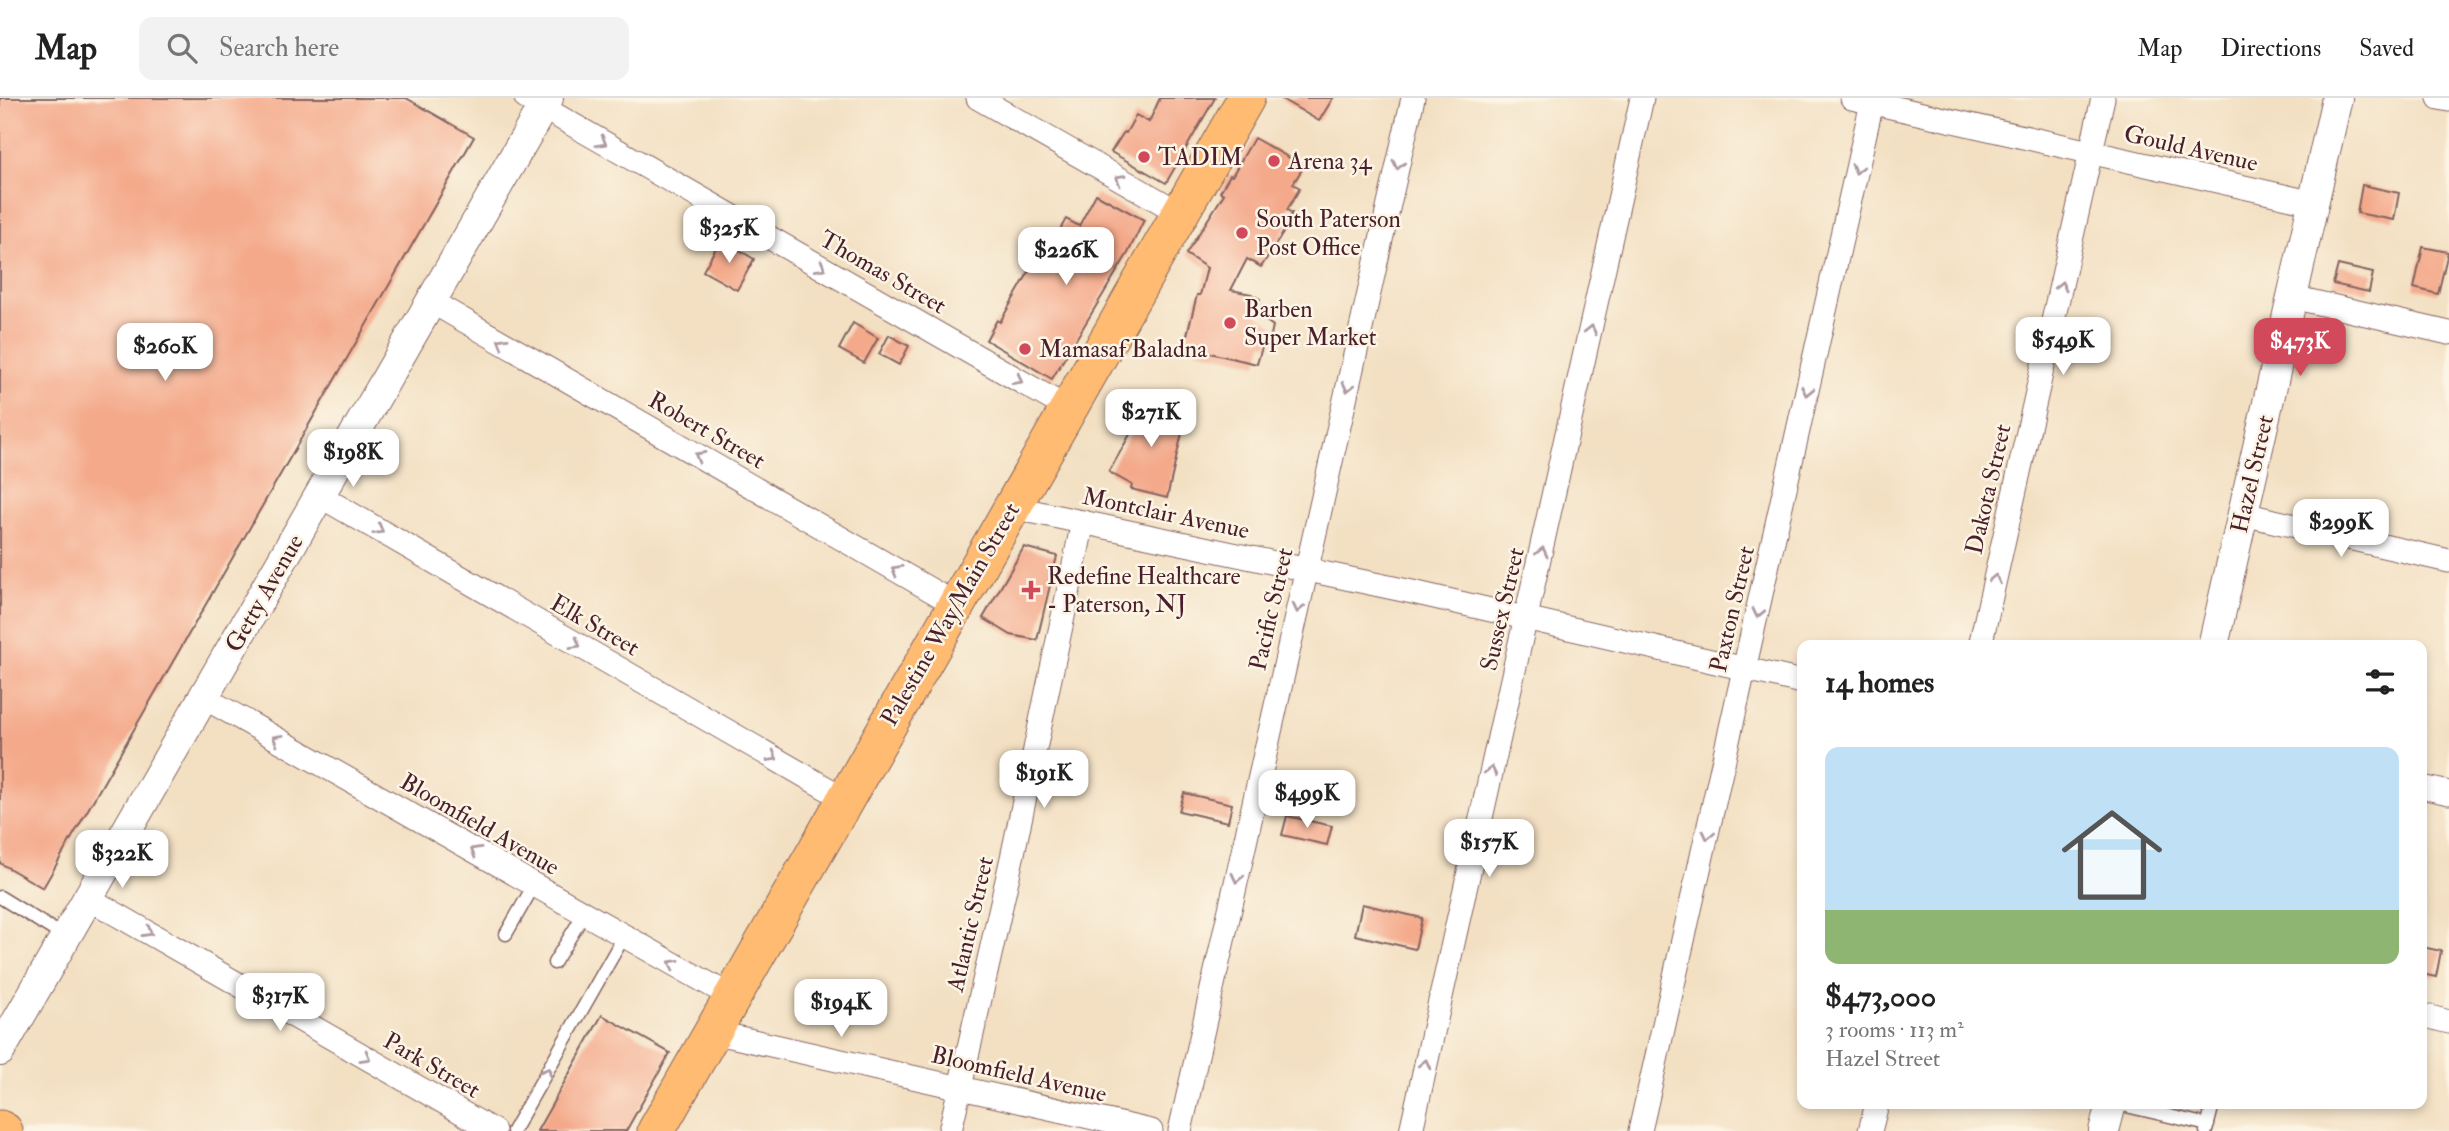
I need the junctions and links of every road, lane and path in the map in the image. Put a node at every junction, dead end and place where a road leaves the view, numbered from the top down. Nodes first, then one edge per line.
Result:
1 (978, 98) edge
2 (1246, 98) edge
3 (1413, 98) edge
4 (1642, 98) edge
5 (2104, 98) edge
6 (2337, 98) edge
7 (2439, 98) edge
8 (1866, 100) edge
9 (2449, 100) edge
10 (539, 101) edge
11 (2091, 152) junction
12 (2314, 203) junction
13 (1180, 213) junction
14 (2292, 297) junction
15 (432, 302) junction
16 (2449, 333) edge
17 (1067, 408) junction
18 (320, 496) junction
19 (1011, 506) junction
20 (2243, 514) junction
21 (1083, 522) junction
22 (2449, 561) edge
23 (1307, 570) junction
24 (956, 604) junction
25 (1527, 618) junction
26 (1981, 640) edge
27 (2214, 640) edge
28 (1746, 669) junction
29 (1797, 681) edge
30 (203, 697) junction
31 (2427, 788) edge
32 (2449, 793) edge
33 (845, 799) junction
34 (534, 885) junction
35 (0, 897) edge
36 (89, 898) junction
37 (584, 914) junction
38 (506, 934) dead end
39 (624, 936) junction
40 (66, 937) junction
41 (554, 962) dead end
42 (732, 998) junction
43 (2427, 1016) edge
44 (2449, 1022) edge
45 (713, 1032) junction
46 (0, 1051) edge
47 (960, 1088) junction
48 (1876, 1109) edge
49 (2110, 1109) edge
50 (2137, 1109) edge
51 (2212, 1109) edge
52 (2207, 1128) edge
53 (494, 1131) edge
54 (513, 1131) edge
55 (656, 1131) edge
56 (950, 1131) edge
57 (1151, 1131) edge
58 (1180, 1131) edge
59 (1410, 1131) edge
60 (1640, 1131) edge
61 (1870, 1131) edge
62 (2104, 1131) edge

13 -> 1 street
2 - 13 main road, Palestine Way/Main Street
3 -> 23 street, Pacific Street
25 -> 4 street, Sussex Street
5 - 11 street, Dakota Street
6 - 12 street, Hazel Street
7 - 9 street
8 - 11 street, Gould Avenue
8 -> 28 street, Paxton Street
10 - 15 street, Getty Avenue
10 -> 17 street, Thomas Street
11 - 12 street, Gould Avenue
26 -> 11 street, Dakota Street
12 - 14 street, Hazel Street
13 - 17 main road, Palestine Way/Main Street
14 - 16 street
14 - 20 street, Hazel Street
15 - 18 street, Getty Avenue
24 -> 15 street, Robert Street
17 - 19 main road, Palestine Way/Main Street
18 - 30 street, Getty Avenue
18 -> 33 street, Elk Street
19 - 21 street, Montclair Avenue
19 - 24 main road, Palestine Way/Main Street
20 - 22 street
20 - 27 street, Hazel Street
21 - 23 street, Montclair Avenue
21 - 47 street, Atlantic Street
23 - 25 street, Montclair Avenue
23 -> 58 street, Pacific Street
24 - 33 main road, Palestine Way/Main Street
25 - 28 street, Montclair Avenue
59 -> 25 street, Sussex Street
28 - 29 street, Montclair Avenue
28 -> 60 street, Paxton Street
34 -> 30 street, Bloomfield Avenue
30 - 36 street, Getty Avenue
31 - 32 street
33 - 42 main road, Palestine Way/Main Street
34 - 37 street, Bloomfield Avenue
34 - 38 lane
35 - 40 lane
36 - 40 street, Getty Avenue
36 -> 53 street, Park Street
37 - 39 street, Bloomfield Avenue
37 - 41 lane
42 -> 39 street, Bloomfield Avenue
54 -> 39 lane
40 - 46 street, Getty Avenue
42 - 45 main road, Palestine Way/Main Street
43 - 44 street
45 - 47 street, Bloomfield Avenue
45 - 55 main road, Palestine Way/Main Street
47 - 56 street, Atlantic Street
47 - 57 street, Bloomfield Avenue
48 - 61 street
49 - 62 street
50 - 52 lane
51 - 52 lane

